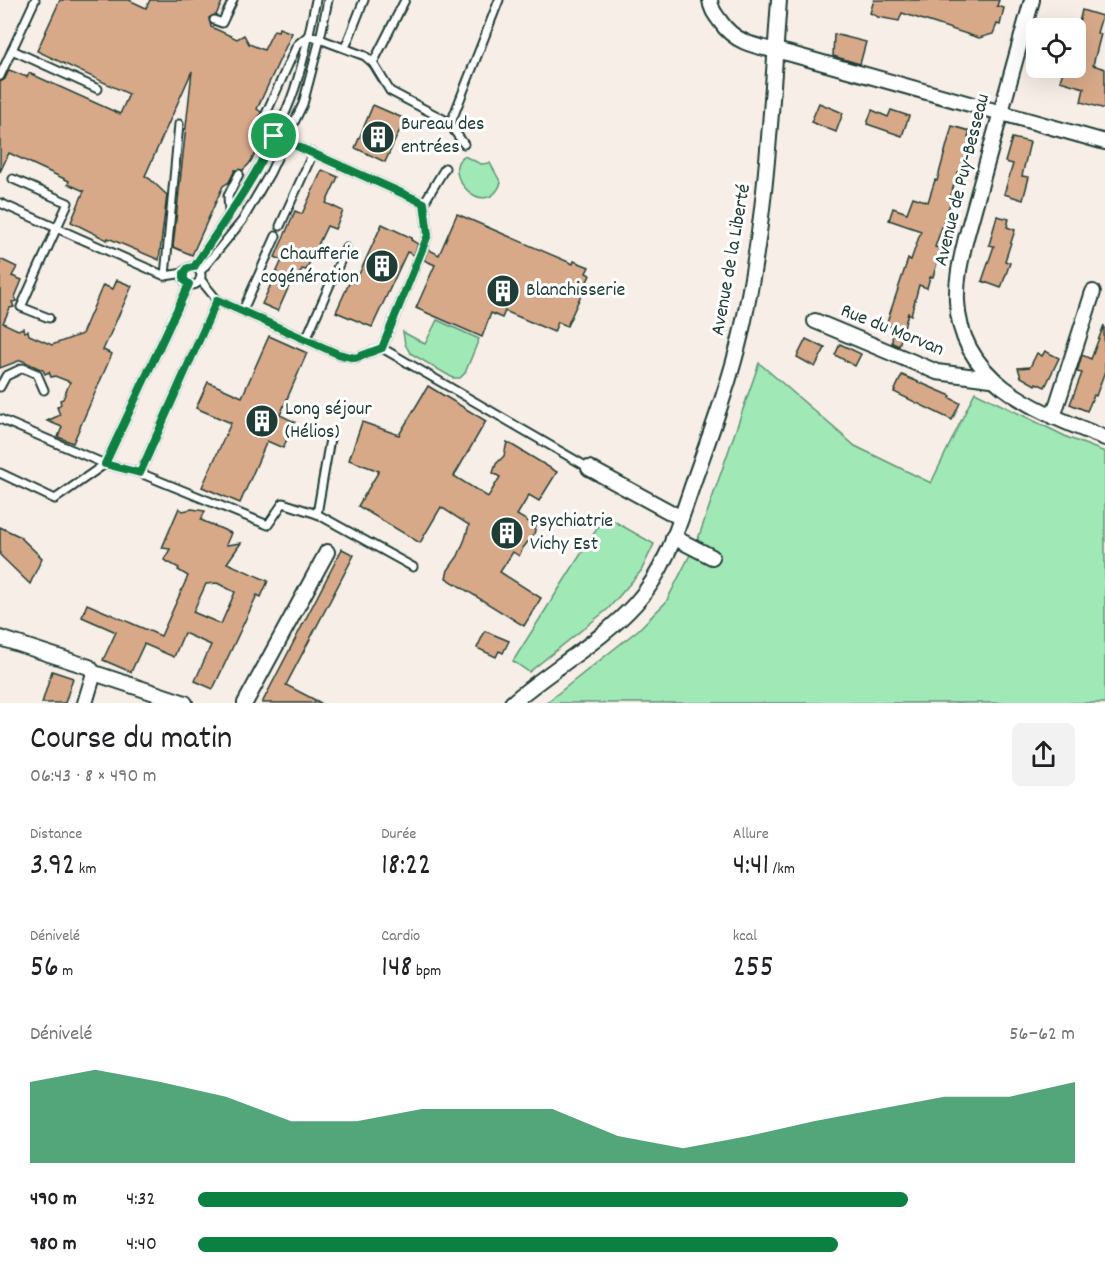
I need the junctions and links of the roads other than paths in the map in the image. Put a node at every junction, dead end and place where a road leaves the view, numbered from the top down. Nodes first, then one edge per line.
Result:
1 (34, 0) edge
2 (233, 0) edge
3 (316, 0) edge
4 (328, 0) edge
5 (364, 0) edge
6 (405, 0) edge
7 (499, 0) edge
8 (710, 0) edge
9 (779, 0) edge
10 (1032, 0) edge
11 (214, 20) dead end
12 (309, 35) junction
13 (320, 39) junction
14 (345, 48) junction
15 (12, 50) junction
16 (776, 50) junction
17 (373, 63) junction
18 (0, 76) edge
19 (98, 89) dead end
20 (1000, 113) junction
21 (265, 116) dead end
22 (179, 124) dead end
23 (450, 125) junction
24 (274, 136) junction
25 (285, 141) junction
26 (1105, 142) edge
27 (464, 144) dead end
28 (313, 153) junction
29 (445, 168) dead end
30 (239, 174) dead end
31 (13, 179) dead end
32 (0, 203) edge
33 (424, 203) junction
34 (230, 213) junction
35 (280, 226) dead end
36 (57, 228) junction
37 (276, 236) dead end
38 (346, 248) dead end
39 (184, 273) junction
40 (198, 273) junction
41 (165, 276) junction
42 (189, 284) junction
43 (1093, 292) dead end
44 (217, 300) junction
45 (243, 310) junction
46 (49, 318) dead end
47 (815, 321) dead end
48 (306, 339) junction
49 (382, 348) junction
50 (991, 379) junction
51 (0, 387) edge
52 (44, 390) dead end
53 (1053, 417) junction
54 (0, 419) edge
55 (1105, 438) edge
56 (330, 440) dead end
57 (105, 464) junction
58 (589, 468) joint
59 (0, 473) edge
60 (140, 473) junction
61 (317, 514) junction
62 (681, 518) junction
63 (673, 537) junction
64 (327, 552) dead end
65 (712, 557) dead end
66 (413, 567) dead end
67 (0, 638) edge
68 (94, 673) junction
69 (85, 703) edge
70 (186, 703) edge
71 (245, 703) edge
72 (512, 703) edge

1 - 15 lane
2 - 11 lane
3 - 12 lane
4 - 13 lane
5 - 14 lane
6 - 17 lane
7 - 23 lane
8 - 16 street
9 - 16 street, Avenue de la Liberté
10 - 20 street, Avenue de Puy-Besseau
12 - 13 lane
12 - 21 lane
12 - 24 lane
13 - 14 lane
13 - 25 lane
14 - 17 lane
15 - 18 lane
15 - 19 lane
16 - 20 street
16 - 62 street, Avenue de la Liberté
17 - 23 lane
20 - 26 street
20 - 50 street, Avenue de Puy-Besseau
22 - 41 lane
23 - 27 lane
24 - 25 lane
24 - 34 lane
25 - 28 lane
25 - 40 lane
28 - 33 lane
28 - 35 lane
29 - 33 lane
30 - 34 lane
31 - 36 lane
32 - 36 lane
33 - 49 lane
34 - 40 lane
36 - 41 lane
36 - 46 lane
37 - 45 lane
38 - 48 lane
39 - 40 lane
39 - 41 lane
39 - 42 lane
40 - 42 lane
40 - 44 lane
42 - 57 lane
43 - 53 street
44 - 45 lane
44 - 60 lane
45 - 48 lane
47 - 50 street, Rue du Morvan
48 - 49 lane
49 - 58 lane
50 - 53 street, Avenue de Puy-Besseau
51 - 52 lane
53 - 55 street, Avenue de Puy-Besseau
54 - 57 lane
56 - 61 lane
57 - 59 lane
57 - 60 lane
58 - 62 street
60 - 61 lane
61 - 66 lane
62 - 63 street, Avenue de la Liberté
63 - 65 street
63 - 72 street, Avenue de la Liberté
64 - 71 street
67 - 68 street
68 - 69 street
68 - 70 street

